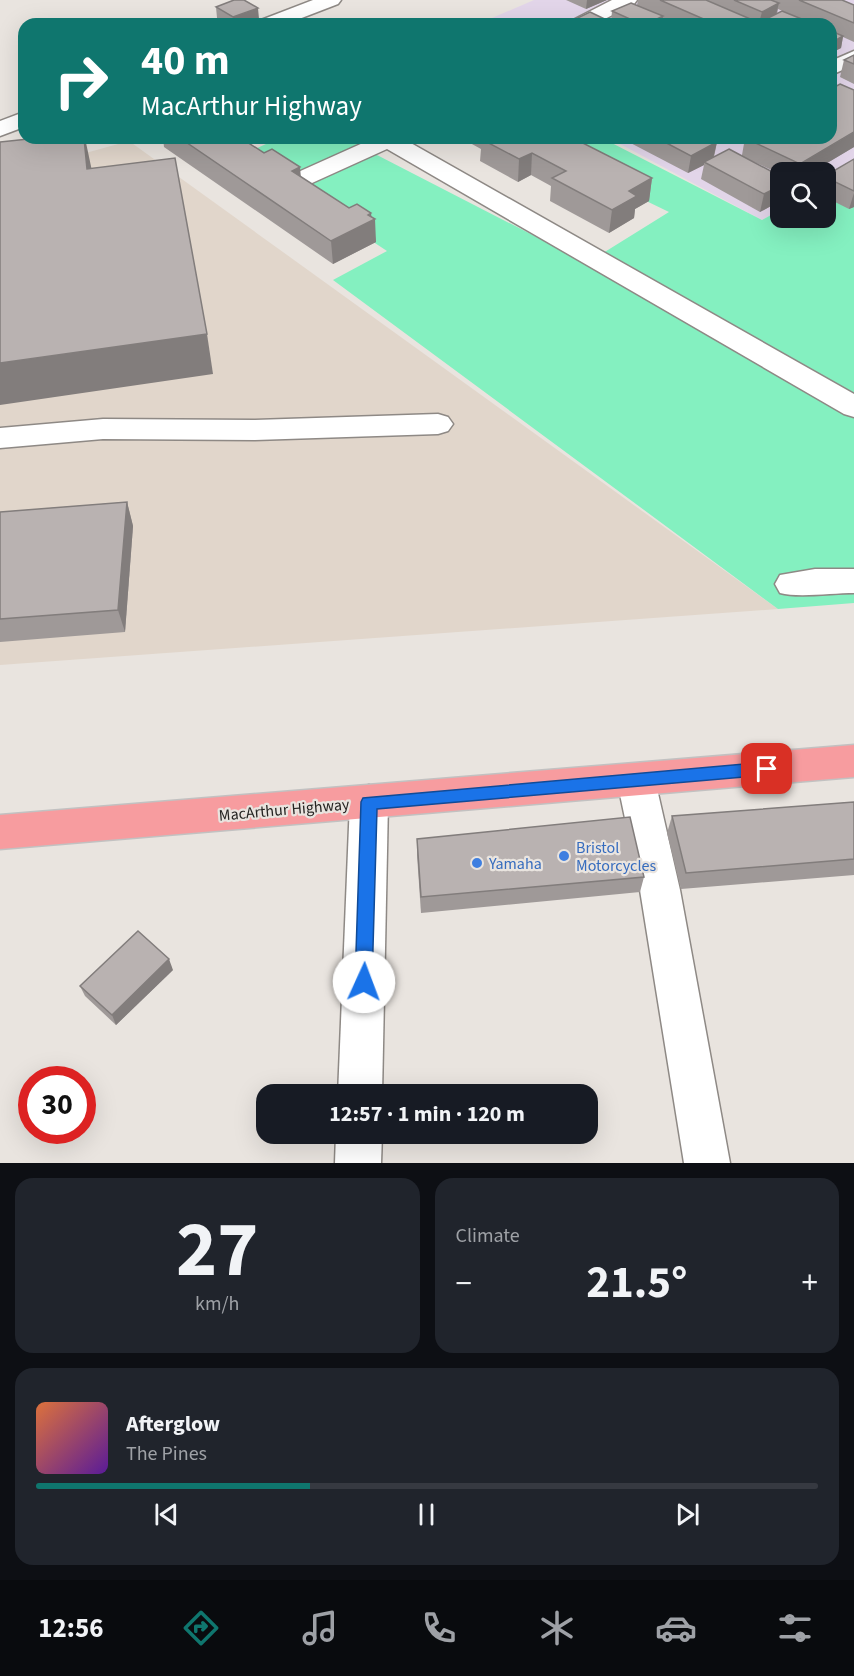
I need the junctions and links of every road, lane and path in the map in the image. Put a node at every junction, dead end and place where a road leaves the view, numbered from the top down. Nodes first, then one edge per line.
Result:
1 (331, 0) edge
2 (627, 0) edge
3 (284, 18) edge
4 (592, 18) edge
5 (854, 57) edge
6 (837, 66) edge
7 (18, 122) edge
8 (0, 129) edge
9 (375, 144) edge
10 (395, 144) edge
11 (304, 178) edge
12 (854, 407) edge
13 (438, 424) dead end
14 (0, 438) edge
15 (854, 581) edge
16 (792, 584) dead end
17 (854, 761) edge
18 (636, 780) junction
19 (369, 802) junction
20 (0, 832) edge
21 (360, 1084) edge
22 (359, 1144) edge
23 (358, 1163) edge
24 (707, 1163) edge

1 - 3 street
2 - 4 street
5 - 6 street
7 - 8 street
9 - 11 street
10 - 12 street
13 - 14 street
15 - 16 street
17 - 18 highway, MacArthur Highway
18 - 19 highway, MacArthur Highway
18 - 24 street
19 - 20 highway, MacArthur Highway
19 - 21 street
22 - 23 street

